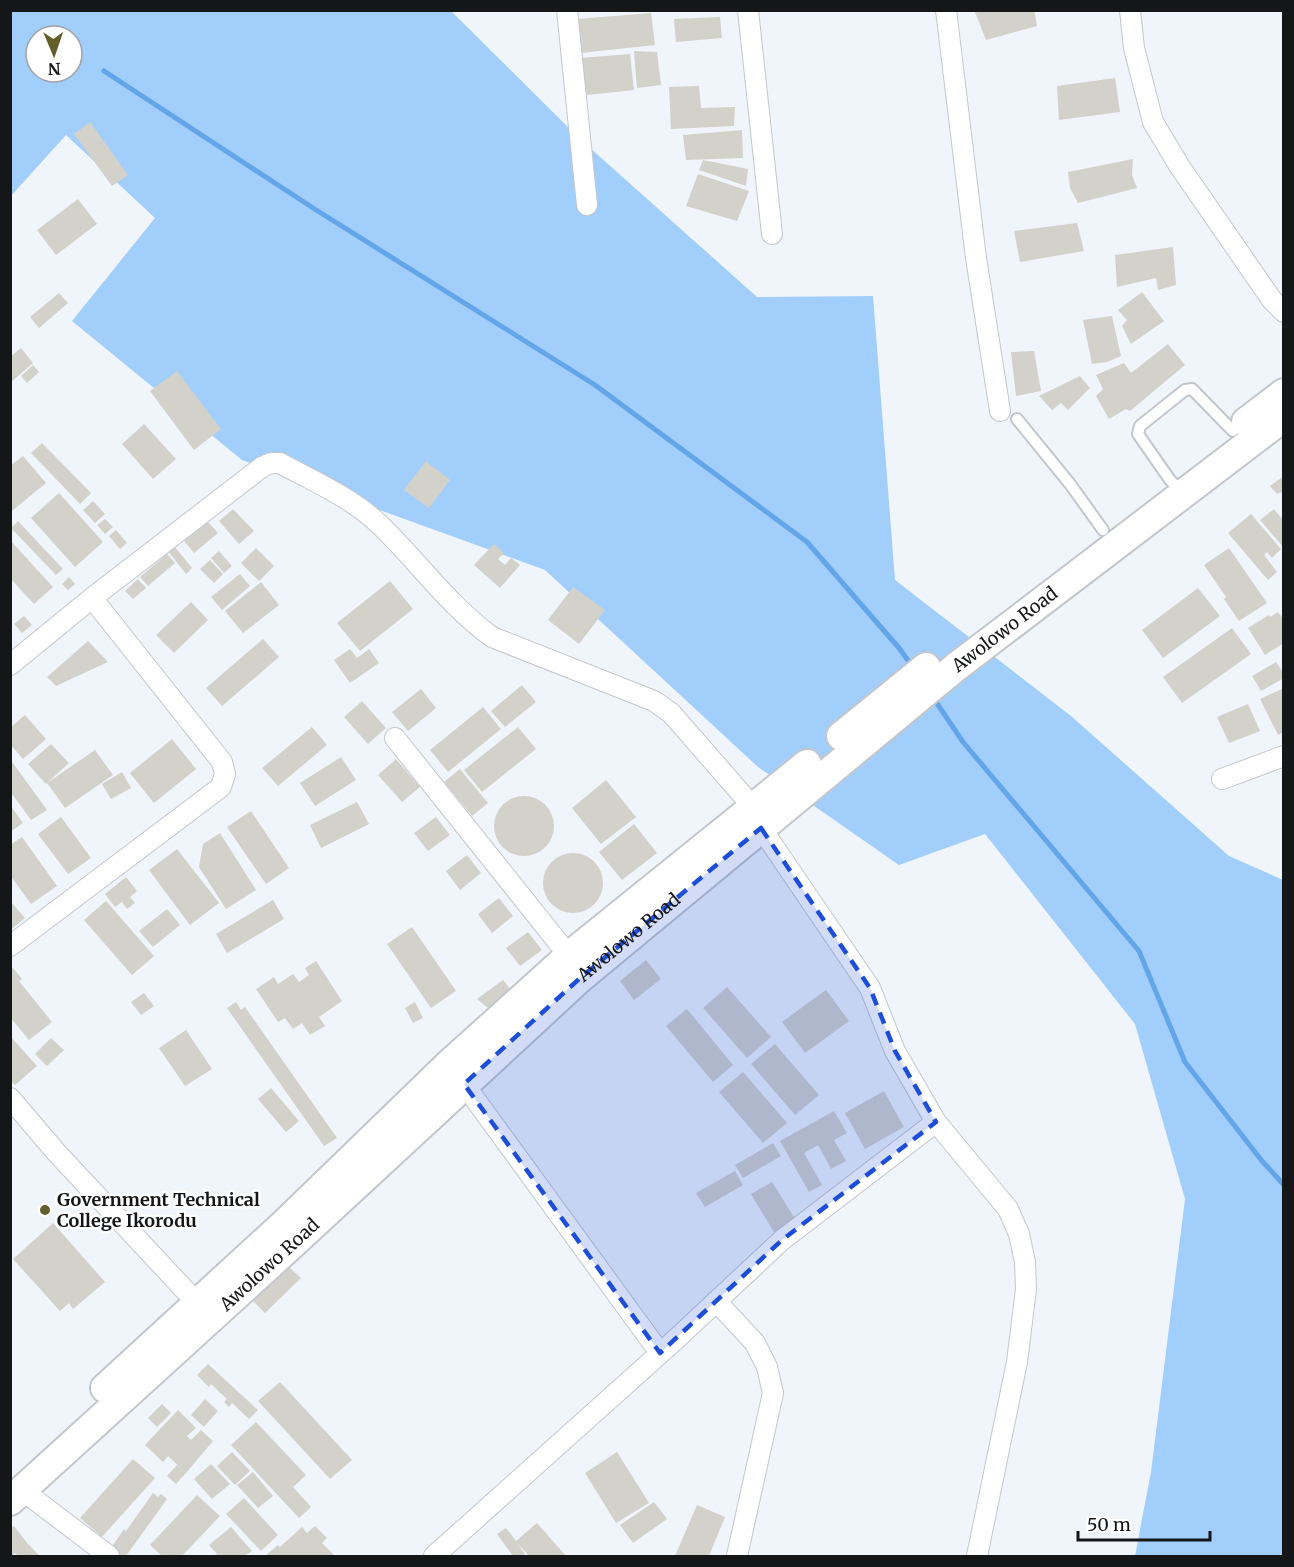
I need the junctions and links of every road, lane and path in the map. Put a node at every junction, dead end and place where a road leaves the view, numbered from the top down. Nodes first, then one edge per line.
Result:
1 (567, 10) edge
2 (748, 10) edge
3 (946, 10) edge
4 (1130, 10) edge
5 (587, 206) dead end
6 (772, 234) dead end
7 (1284, 312) edge
8 (1284, 393) edge
9 (1009, 416) joint
10 (1284, 417) edge
11 (1233, 431) junction
12 (1177, 486) junction
13 (1103, 530) junction
14 (92, 598) junction
15 (949, 660) junction
16 (10, 665) edge
17 (395, 738) dead end
18 (1284, 756) edge
19 (1222, 779) dead end
20 (757, 817) junction
21 (10, 946) edge
22 (569, 956) junction
23 (464, 1084) junction
24 (10, 1098) edge
25 (936, 1122) junction
26 (716, 1301) junction
27 (197, 1303) junction
28 (660, 1353) junction
29 (14, 1488) edge
30 (109, 1557) edge
31 (434, 1557) edge
32 (736, 1557) edge
33 (977, 1557) edge

1 - 5 street
2 - 6 street
3 - 9 street
4 - 7 street
8 - 11 main road, Awolowo Road
9 - 13 lane
10 - 12 main road, Awolowo Road
11 - 12 main road, Awolowo Road
11 - 12 lane
12 - 13 main road, Awolowo Road
12 - 15 main road, Awolowo Road
13 - 15 main road, Awolowo Road
14 - 16 street
14 - 20 street
14 - 21 street
15 - 20 main road, Awolowo Road
17 - 22 street
18 - 19 street
20 - 22 main road, Awolowo Road
20 - 23 main road, Awolowo Road
20 - 25 street
22 - 27 main road, Awolowo Road
23 - 28 street
23 - 29 main road, Awolowo Road
24 - 27 street
25 - 26 street
25 - 33 street
26 - 28 street
26 - 32 street
27 - 29 main road, Awolowo Road
28 - 31 street
29 - 30 street

